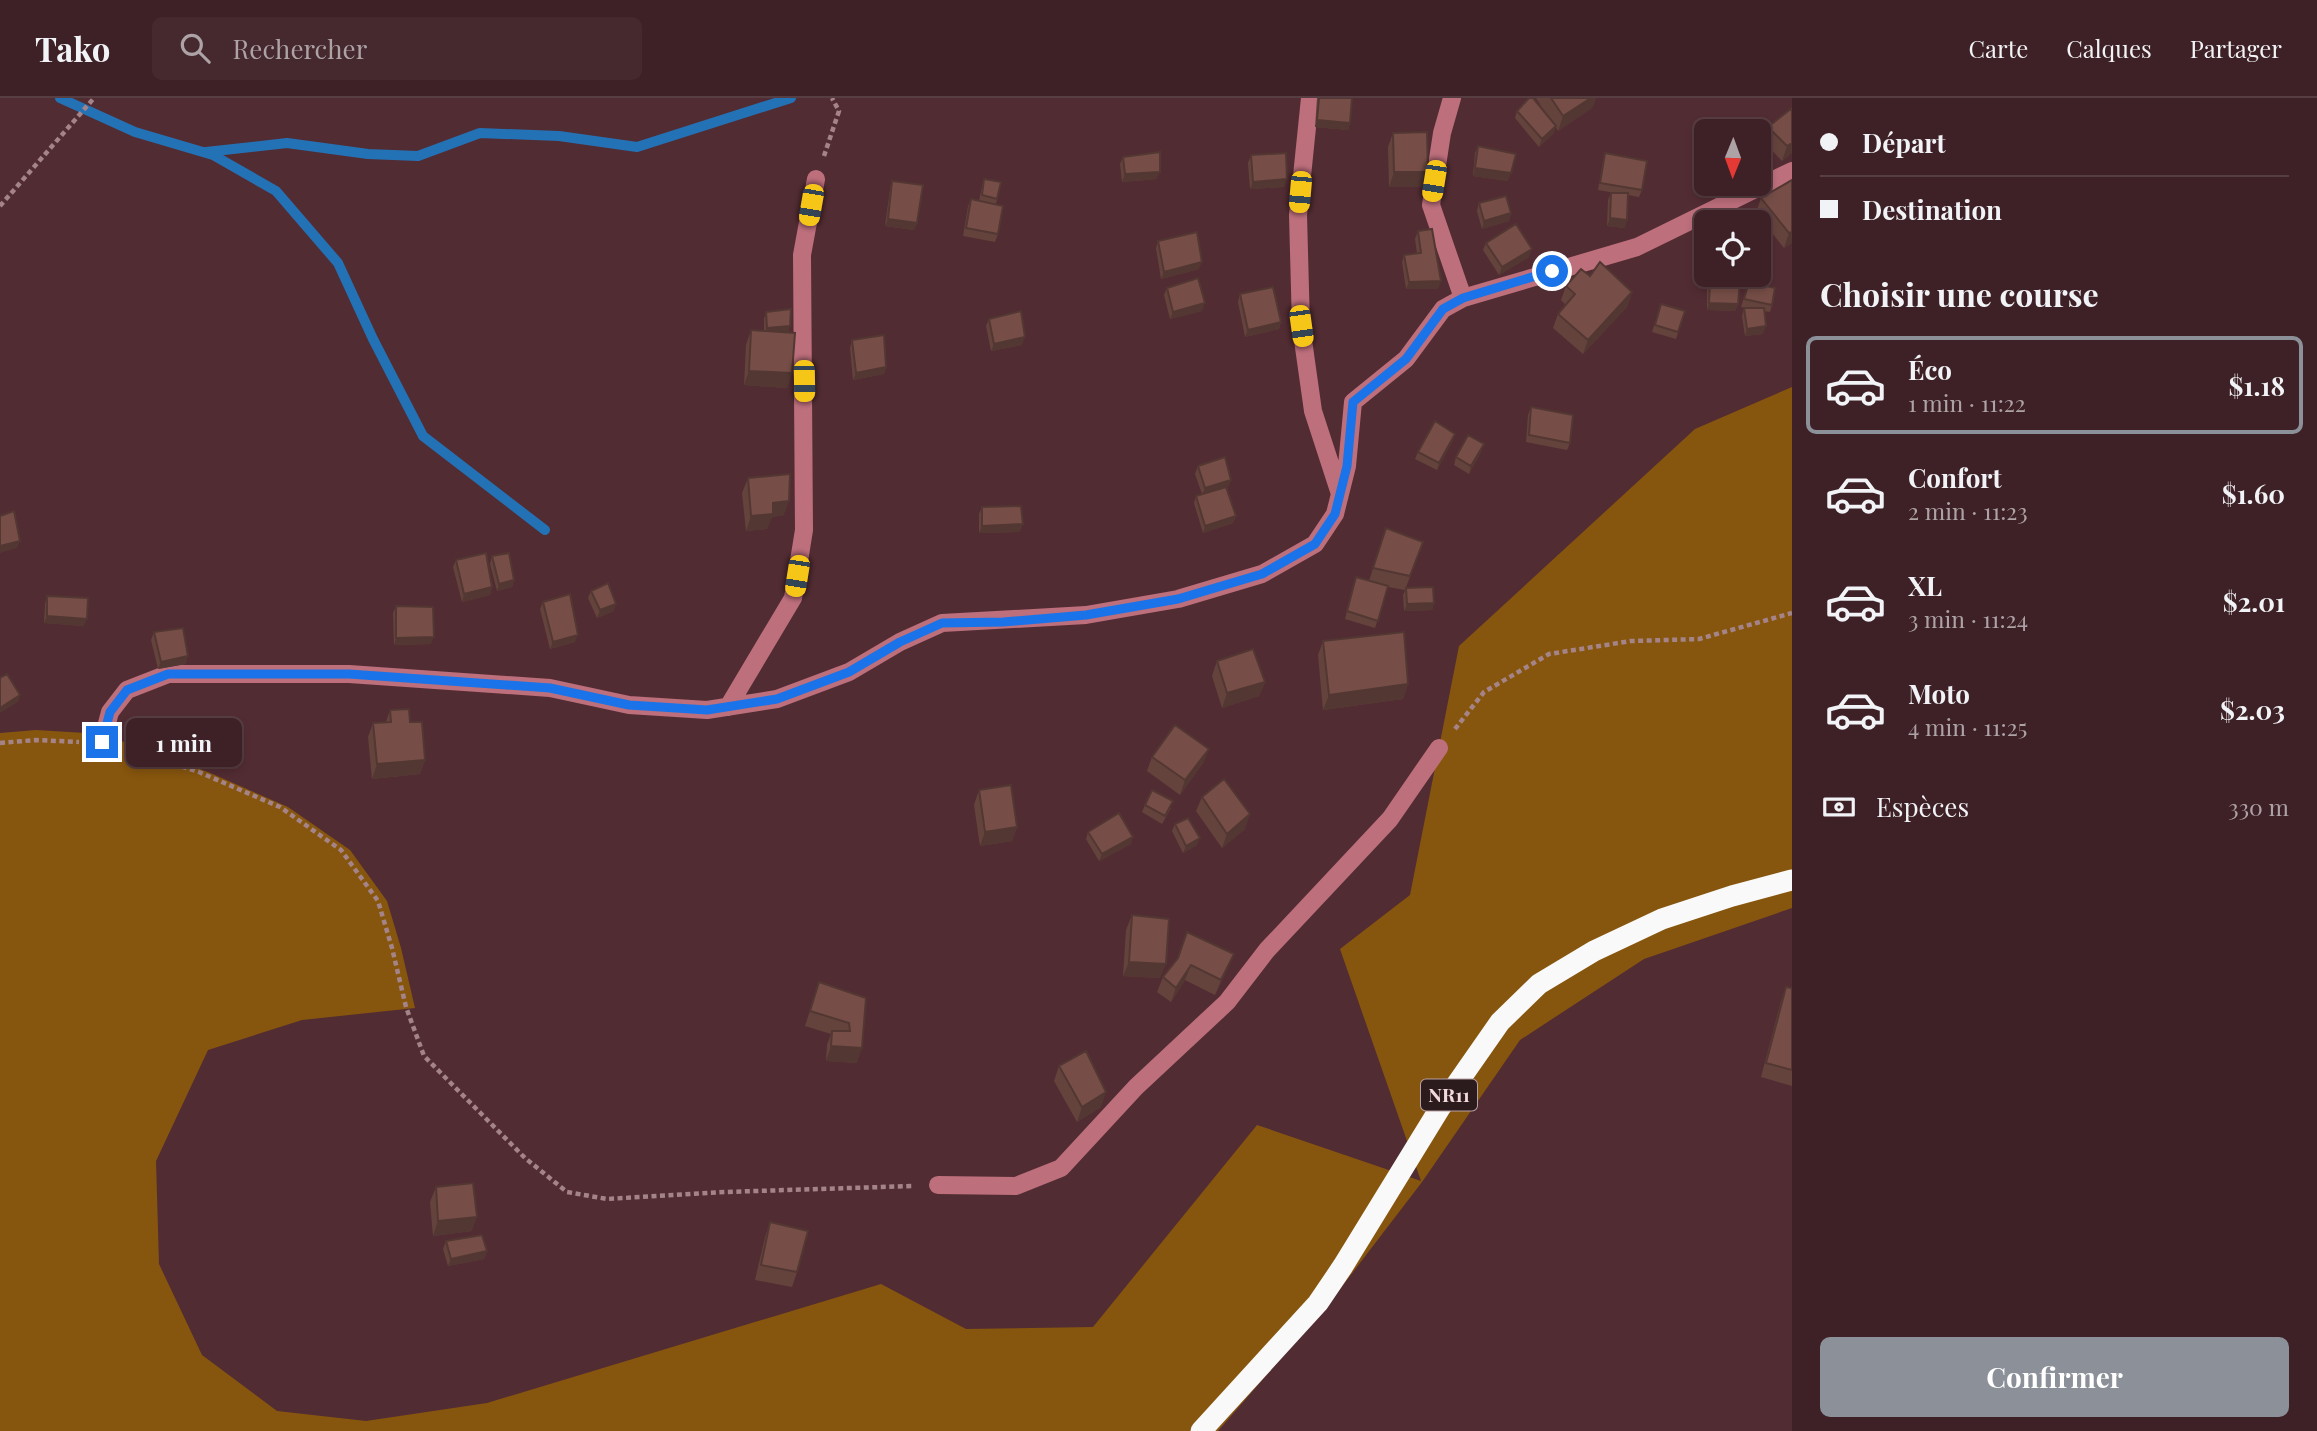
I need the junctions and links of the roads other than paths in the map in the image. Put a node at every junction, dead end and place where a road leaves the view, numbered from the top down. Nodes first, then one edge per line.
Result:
1 (1310, 98) edge
2 (1452, 98) edge
3 (1792, 171) edge
4 (816, 179) road end
5 (1463, 298) junction
6 (1340, 494) junction
7 (729, 707) junction
8 (102, 742) road end
9 (1439, 748) road end
10 (1792, 880) edge
11 (938, 1185) road end
12 (1201, 1431) edge

1 - 6 street
2 - 5 street
3 - 5 street
4 - 7 street
5 - 6 street
6 - 7 street
7 - 8 street
9 - 11 street
10 - 12 highway, NR11

